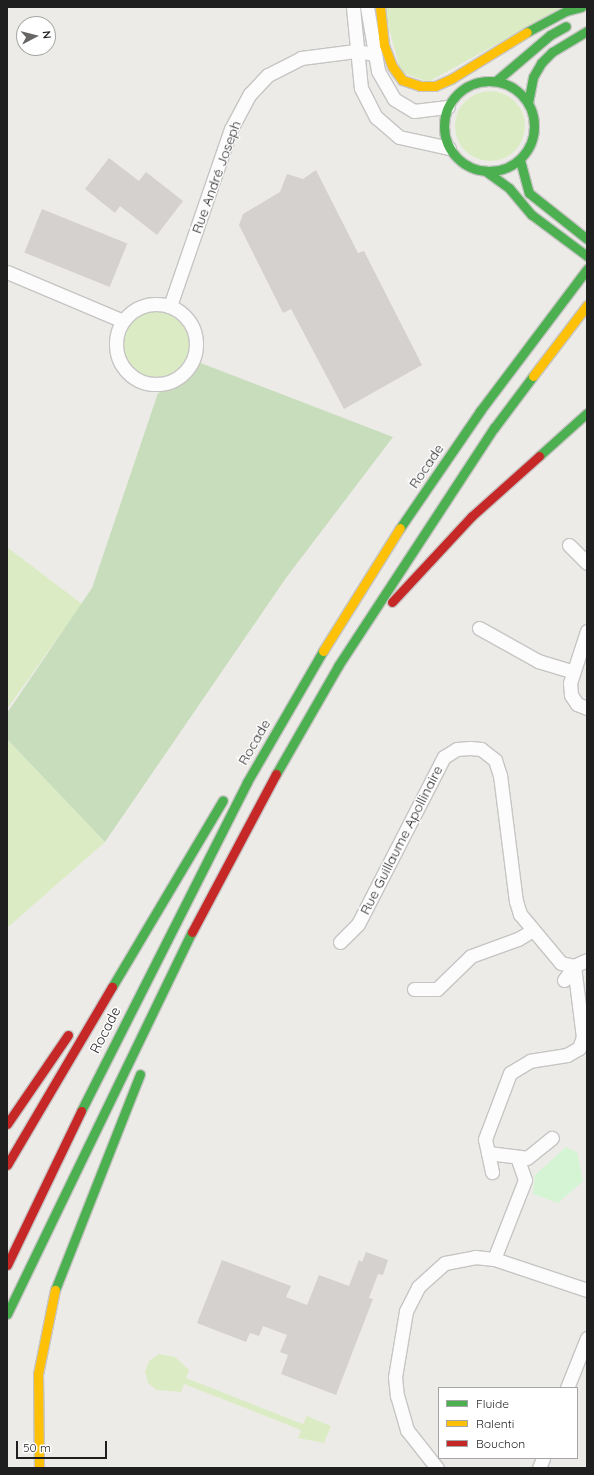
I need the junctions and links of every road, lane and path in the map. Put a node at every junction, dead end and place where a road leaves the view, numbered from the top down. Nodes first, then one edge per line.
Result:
1 (353, 7) edge
2 (367, 7) edge
3 (380, 7) edge
4 (581, 7) edge
5 (576, 21) dead end
6 (587, 31) edge
7 (356, 51) junction
8 (374, 54) junction
9 (496, 81) junction
10 (528, 103) junction
11 (448, 107) junction
12 (449, 148) junction
13 (520, 160) junction
14 (487, 172) junction
15 (587, 239) edge
16 (587, 256) edge
17 (587, 270) edge
18 (7, 272) edge
19 (587, 305) edge
20 (170, 306) junction
21 (123, 321) junction
22 (587, 413) edge
23 (569, 545) dead end
24 (587, 563) edge
25 (479, 628) dead end
26 (587, 631) edge
27 (338, 666) junction
28 (573, 672) junction
29 (303, 684) junction
30 (587, 708) edge
31 (248, 760) dead end
32 (227, 794) dead end
33 (206, 828) junction
34 (534, 930) junction
35 (188, 939) junction
36 (340, 942) dead end
37 (587, 960) edge
38 (574, 966) junction
39 (564, 980) dead end
40 (101, 986) dead end
41 (414, 989) dead end
42 (166, 1008) dead end
43 (74, 1025) dead end
44 (584, 1044) edge
45 (144, 1066) dead end
46 (7, 1124) edge
47 (552, 1138) dead end
48 (488, 1153) junction
49 (517, 1157) junction
50 (7, 1165) edge
51 (492, 1172) dead end
52 (494, 1259) junction
53 (7, 1265) edge
54 (587, 1290) edge
55 (7, 1314) edge
56 (587, 1338) edge
57 (567, 1387) edge
58 (39, 1468) edge
59 (437, 1468) edge

1 - 7 street
2 - 8 street
3 - 4 main road
5 - 9 main road
6 - 10 main road
7 - 8 street, Rue André Joseph
7 - 12 street
7 - 20 street, Rue André Joseph
8 - 11 street
9 - 10 main road
9 - 11 main road
10 - 13 main road
11 - 12 main road
12 - 14 main road
13 - 14 main road
13 - 15 main road
14 - 16 main road
17 - 29 main road, Rocade
18 - 21 street
19 - 27 main road
20 - 21 street
20 - 21 street
22 - 27 main road
23 - 24 street
25 - 28 street
26 - 28 street
27 - 35 main road
28 - 30 street
29 - 31 main road
29 - 53 main road, Rocade
32 - 33 main road
33 - 40 main road
33 - 50 main road
34 - 36 street, Rue Guillaume Apollinaire
34 - 38 street, Rue Guillaume Apollinaire
34 - 41 street
35 - 42 main road
35 - 55 main road
37 - 38 street
38 - 39 street
38 - 44 street
43 - 46 main road
44 - 48 street
45 - 58 main road
47 - 49 street
48 - 49 street
48 - 51 street
49 - 52 street
52 - 54 street
52 - 59 street
56 - 57 street

